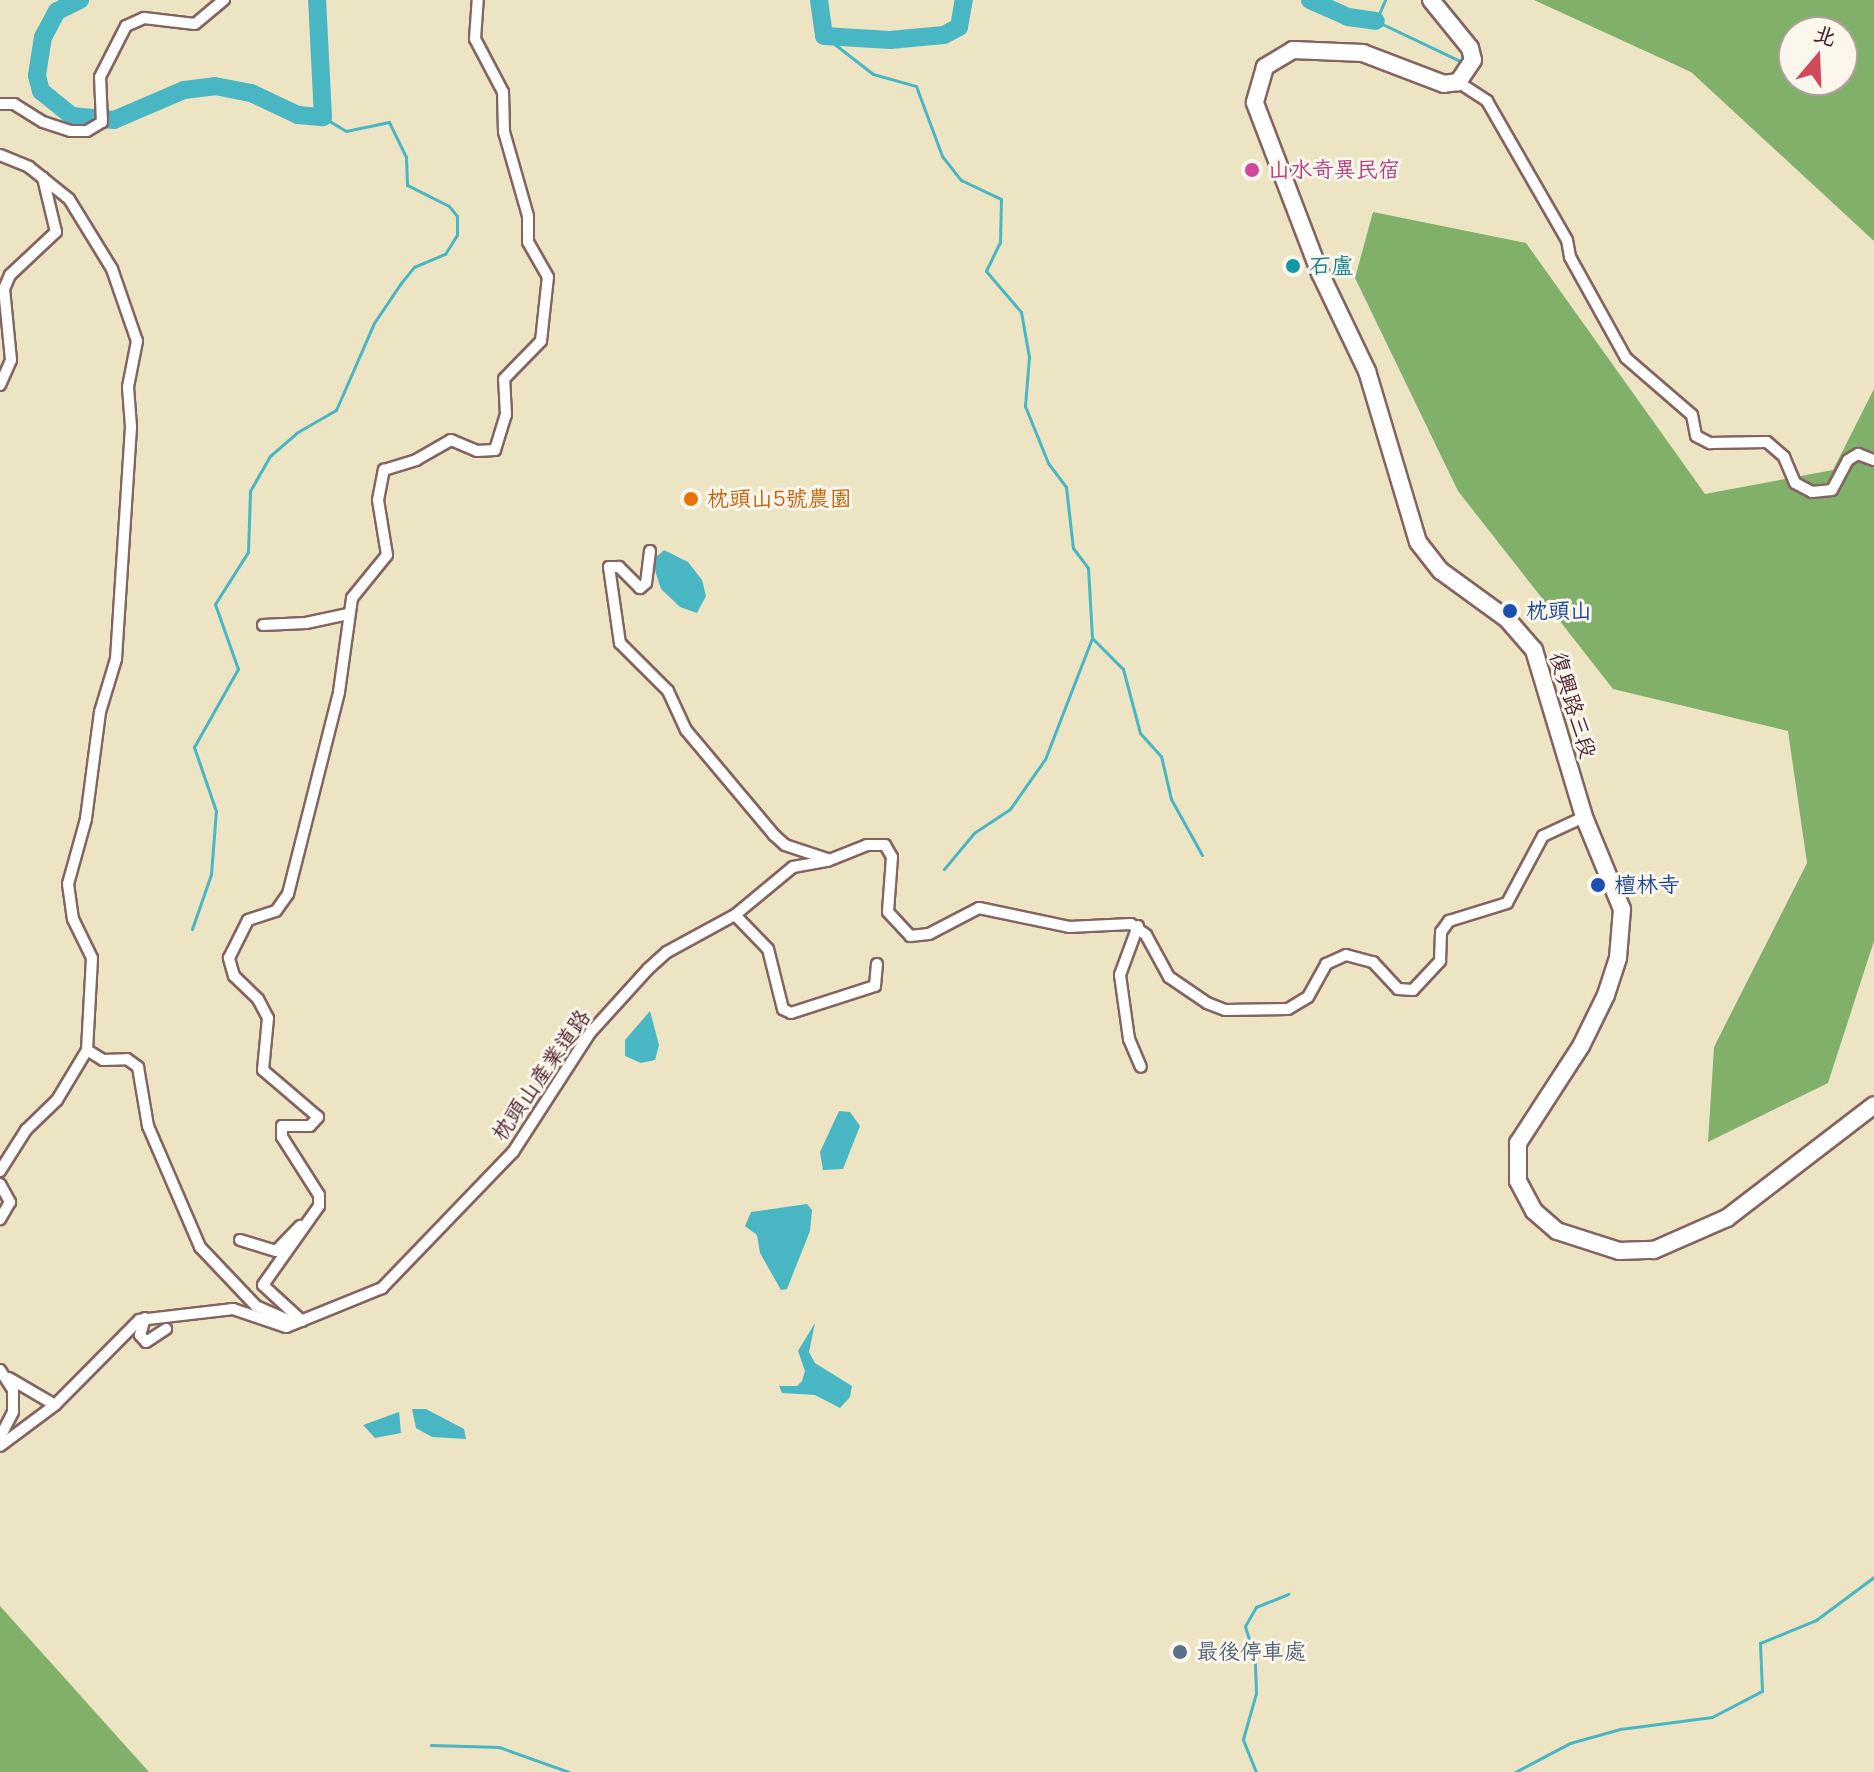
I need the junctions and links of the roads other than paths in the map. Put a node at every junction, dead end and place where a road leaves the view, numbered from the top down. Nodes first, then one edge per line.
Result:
1 (224, 0) edge
2 (478, 0) edge
3 (1431, 0) edge
4 (1458, 82) junction
5 (0, 104) edge
6 (0, 155) edge
7 (42, 176) junction
8 (0, 385) edge
9 (1874, 460) edge
10 (650, 551) dead end
11 (348, 614) junction
12 (263, 625) dead end
13 (1584, 817) junction
14 (830, 860) junction
15 (735, 915) junction
16 (1138, 926) junction
17 (877, 964) dead end
18 (87, 1050) junction
19 (1141, 1067) dead end
20 (1874, 1105) edge
21 (0, 1171) edge
22 (0, 1184) edge
23 (0, 1219) edge
24 (302, 1225) junction
25 (240, 1240) dead end
26 (145, 1318) junction
27 (299, 1322) junction
28 (166, 1329) dead end
29 (4, 1374) edge
30 (55, 1405) junction
31 (0, 1438) edge
32 (0, 1446) edge

1 - 5 street
2 - 11 street
3 - 4 main road
4 - 9 street
4 - 13 main road, 復興路三段
6 - 7 street
7 - 8 street
7 - 18 street
10 - 14 street
11 - 12 street
11 - 24 street
13 - 16 street
13 - 20 main road, 復興路三段
14 - 15 street, 枕頭山產業道路
14 - 16 street, 枕頭山產業道路
15 - 17 street
15 - 27 street, 枕頭山產業道路
16 - 19 street
18 - 21 street
18 - 27 street
22 - 23 street
24 - 25 street
24 - 27 street
26 - 27 street, 枕頭山產業道路
26 - 28 street
26 - 30 street
29 - 30 street
29 - 31 street
30 - 32 street

